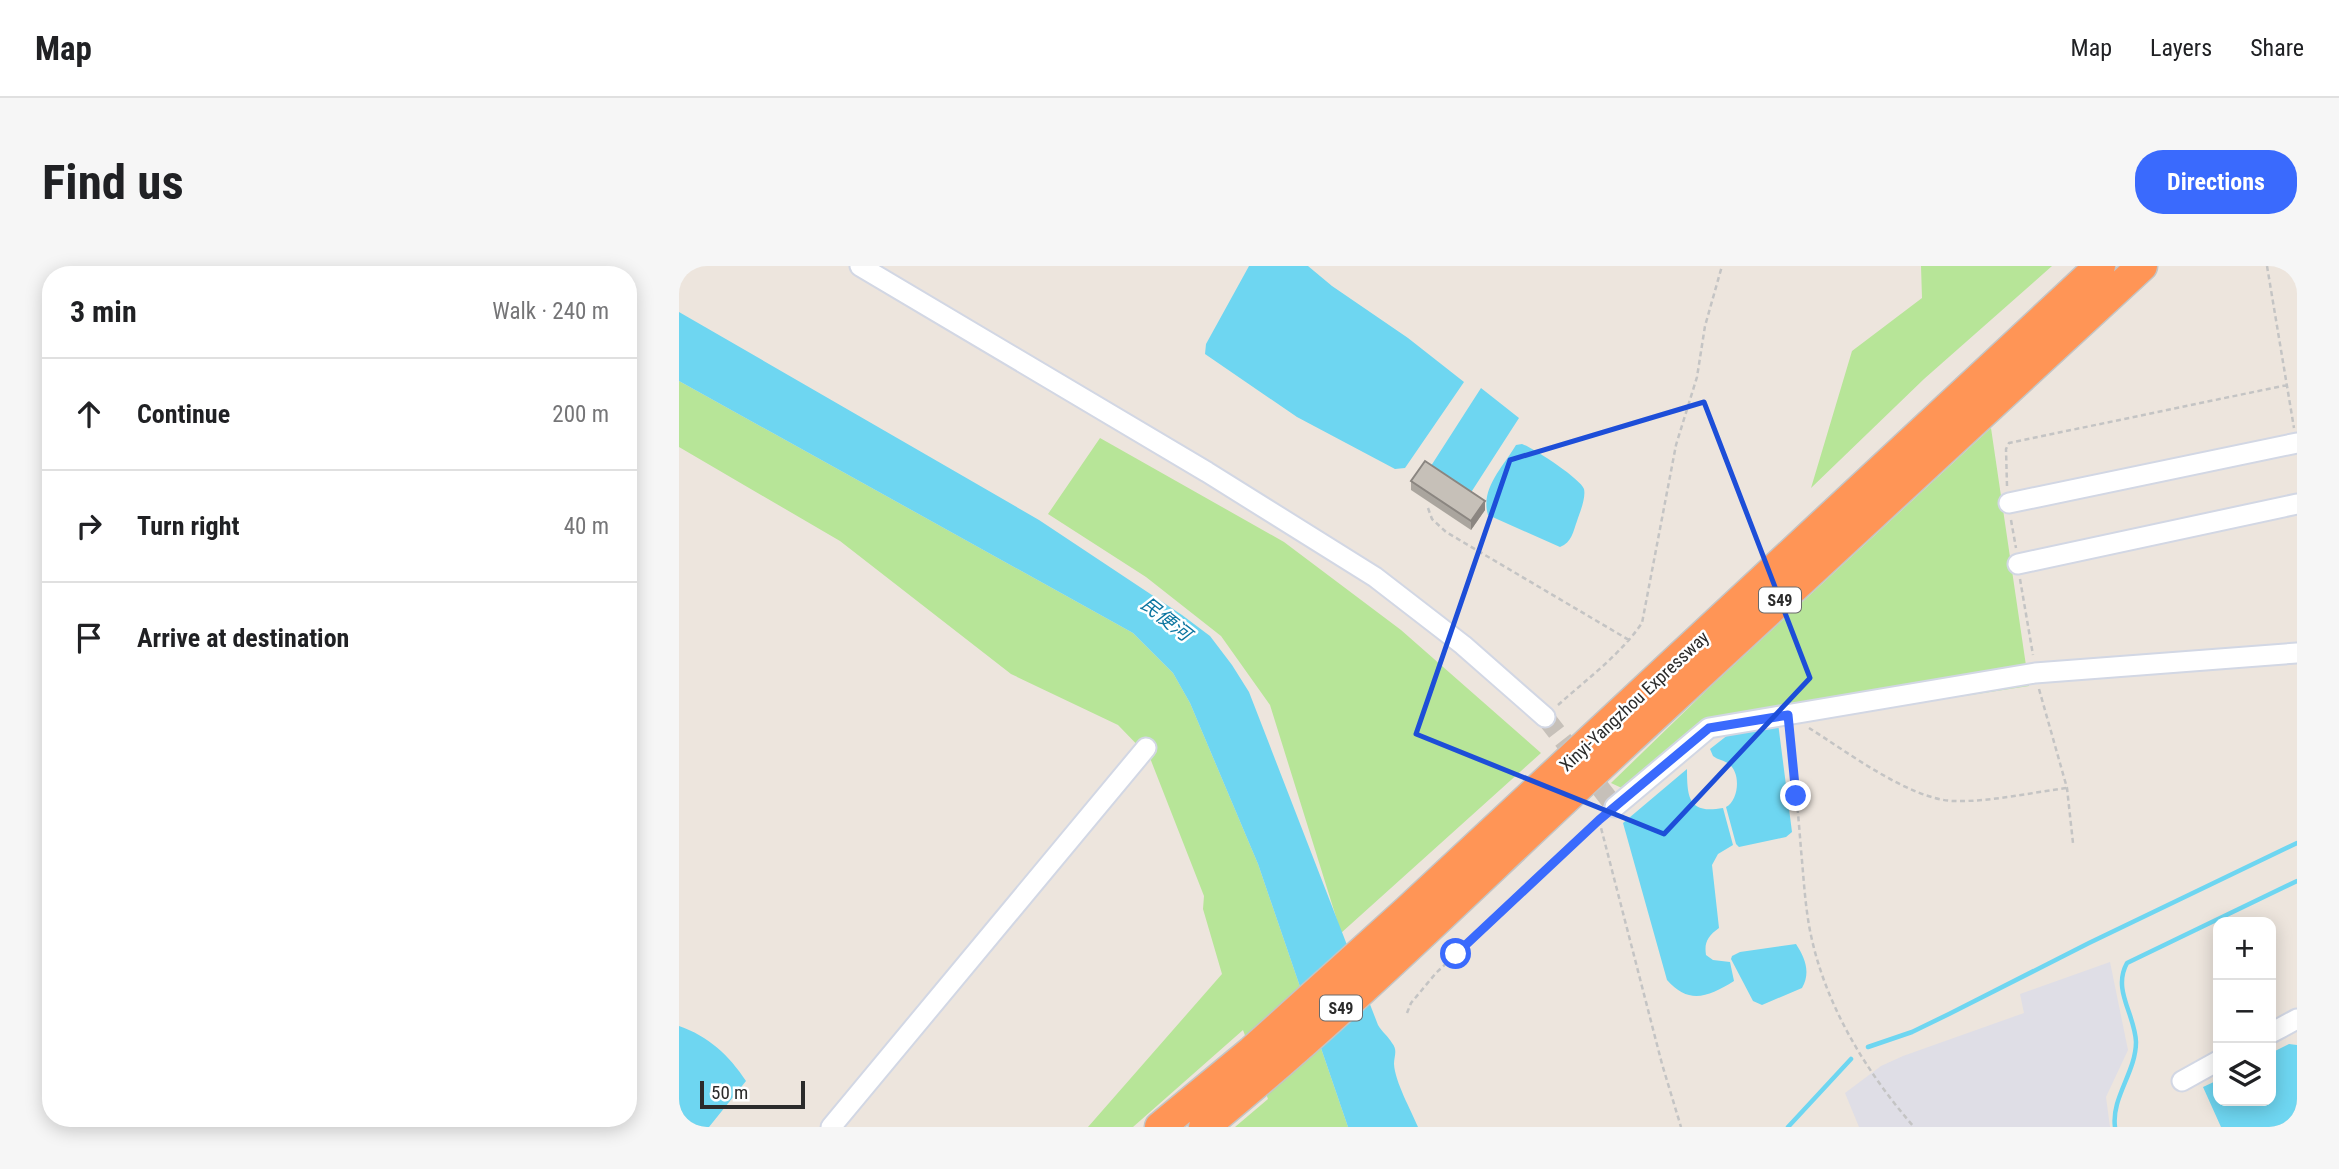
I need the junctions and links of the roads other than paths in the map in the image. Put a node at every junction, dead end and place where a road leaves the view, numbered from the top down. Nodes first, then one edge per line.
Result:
1 (860, 266) edge
2 (2100, 266) edge
3 (2142, 266) edge
4 (2297, 443) edge
5 (2009, 503) dead end
6 (2297, 505) edge
7 (2018, 564) dead end
8 (2297, 653) edge
9 (1545, 717) tunnel mouth
10 (1146, 748) dead end
11 (1615, 807) road end
12 (1414, 924) junction
13 (2297, 1019) edge
14 (2276, 1030) edge
15 (2213, 1064) edge
16 (2182, 1081) dead end
17 (831, 1127) edge
18 (1160, 1127) edge
19 (1205, 1127) edge

1 - 9 street
2 - 12 highway, Xinyi-Yangzhou Expressway / S49
3 - 12 highway, Xinyi-Yangzhou Expressway / S49
4 - 5 street
6 - 7 street
8 - 11 street
10 - 17 street
12 - 18 highway, Xinyi-Yangzhou Expressway / S49
12 - 19 highway, Xinyi-Yangzhou Expressway / S49
13 - 14 street
15 - 16 street

